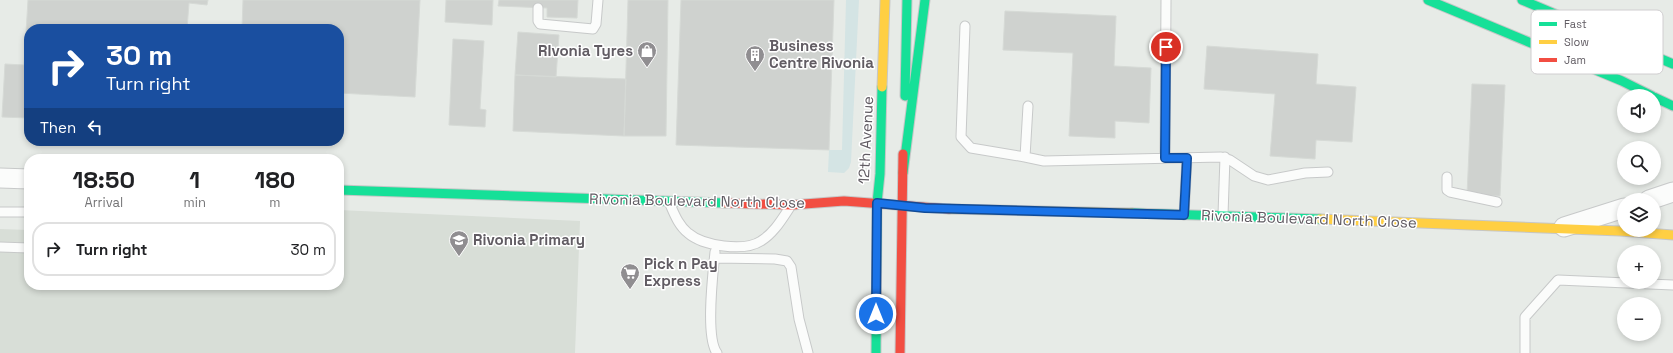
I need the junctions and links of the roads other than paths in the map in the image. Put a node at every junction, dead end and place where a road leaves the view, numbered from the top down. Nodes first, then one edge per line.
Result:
1 (598, 0) edge
2 (885, 0) edge
3 (907, 0) edge
4 (925, 0) edge
5 (1166, 0) edge
6 (1428, 0) edge
7 (1522, 0) edge
8 (538, 8) dead end
9 (1546, 10) edge
10 (965, 26) dead end
11 (1531, 43) edge
12 (1663, 60) edge
13 (1673, 64) edge
14 (1605, 74) edge
15 (1638, 89) edge
16 (1661, 101) edge
17 (1028, 106) dead end
18 (1673, 106) edge
19 (1025, 157) junction
20 (1225, 157) junction
21 (1165, 158) junction
22 (1187, 158) junction
23 (1328, 172) dead end
24 (903, 173) junction
25 (1447, 177) dead end
26 (0, 178) edge
27 (24, 179) edge
28 (344, 190) edge
29 (1673, 192) edge
30 (1661, 196) edge
31 (669, 201) junction
32 (1497, 202) dead end
33 (877, 203) junction
34 (791, 205) junction
35 (903, 205) junction
36 (1617, 210) edge
37 (0, 212) edge
38 (24, 212) edge
39 (1184, 215) junction
40 (1223, 215) junction
41 (1559, 228) junction
42 (1673, 235) edge
43 (716, 245) junction
44 (0, 247) edge
45 (24, 248) edge
46 (714, 258) junction
47 (1673, 285) edge
48 (717, 353) edge
49 (808, 353) edge
50 (876, 353) edge
51 (900, 353) edge
52 (1524, 353) edge

1 - 8 lane
2 - 33 street, 12th Avenue
3 - 24 street
4 - 24 street
5 - 21 lane
6 - 11 street
7 - 9 street
10 - 19 lane
12 - 13 street
14 - 15 street
16 - 18 street
17 - 19 lane
19 - 21 lane
20 - 22 lane
20 - 23 lane
20 - 40 lane
21 - 22 lane
22 - 39 lane
24 - 35 street
25 - 32 lane
26 - 27 street
28 - 31 street, Rivonia Boulevard North Close
29 - 30 street
31 - 34 street, Rivonia Boulevard North Close
31 - 43 lane
33 - 34 street, Rivonia Boulevard North Close
33 - 35 street, Rivonia Boulevard North Close
33 - 50 street, 12th Avenue
34 - 43 lane
35 - 39 street, Rivonia Boulevard North Close
35 - 51 street
36 - 41 street, Rivonia Boulevard North Close
37 - 38 lane
39 - 40 street, Rivonia Boulevard North Close
40 - 41 street, Rivonia Boulevard North Close
41 - 42 street, Rivonia Boulevard North Close
43 - 46 lane
44 - 45 lane
46 - 48 lane
46 - 49 lane
47 - 52 lane

